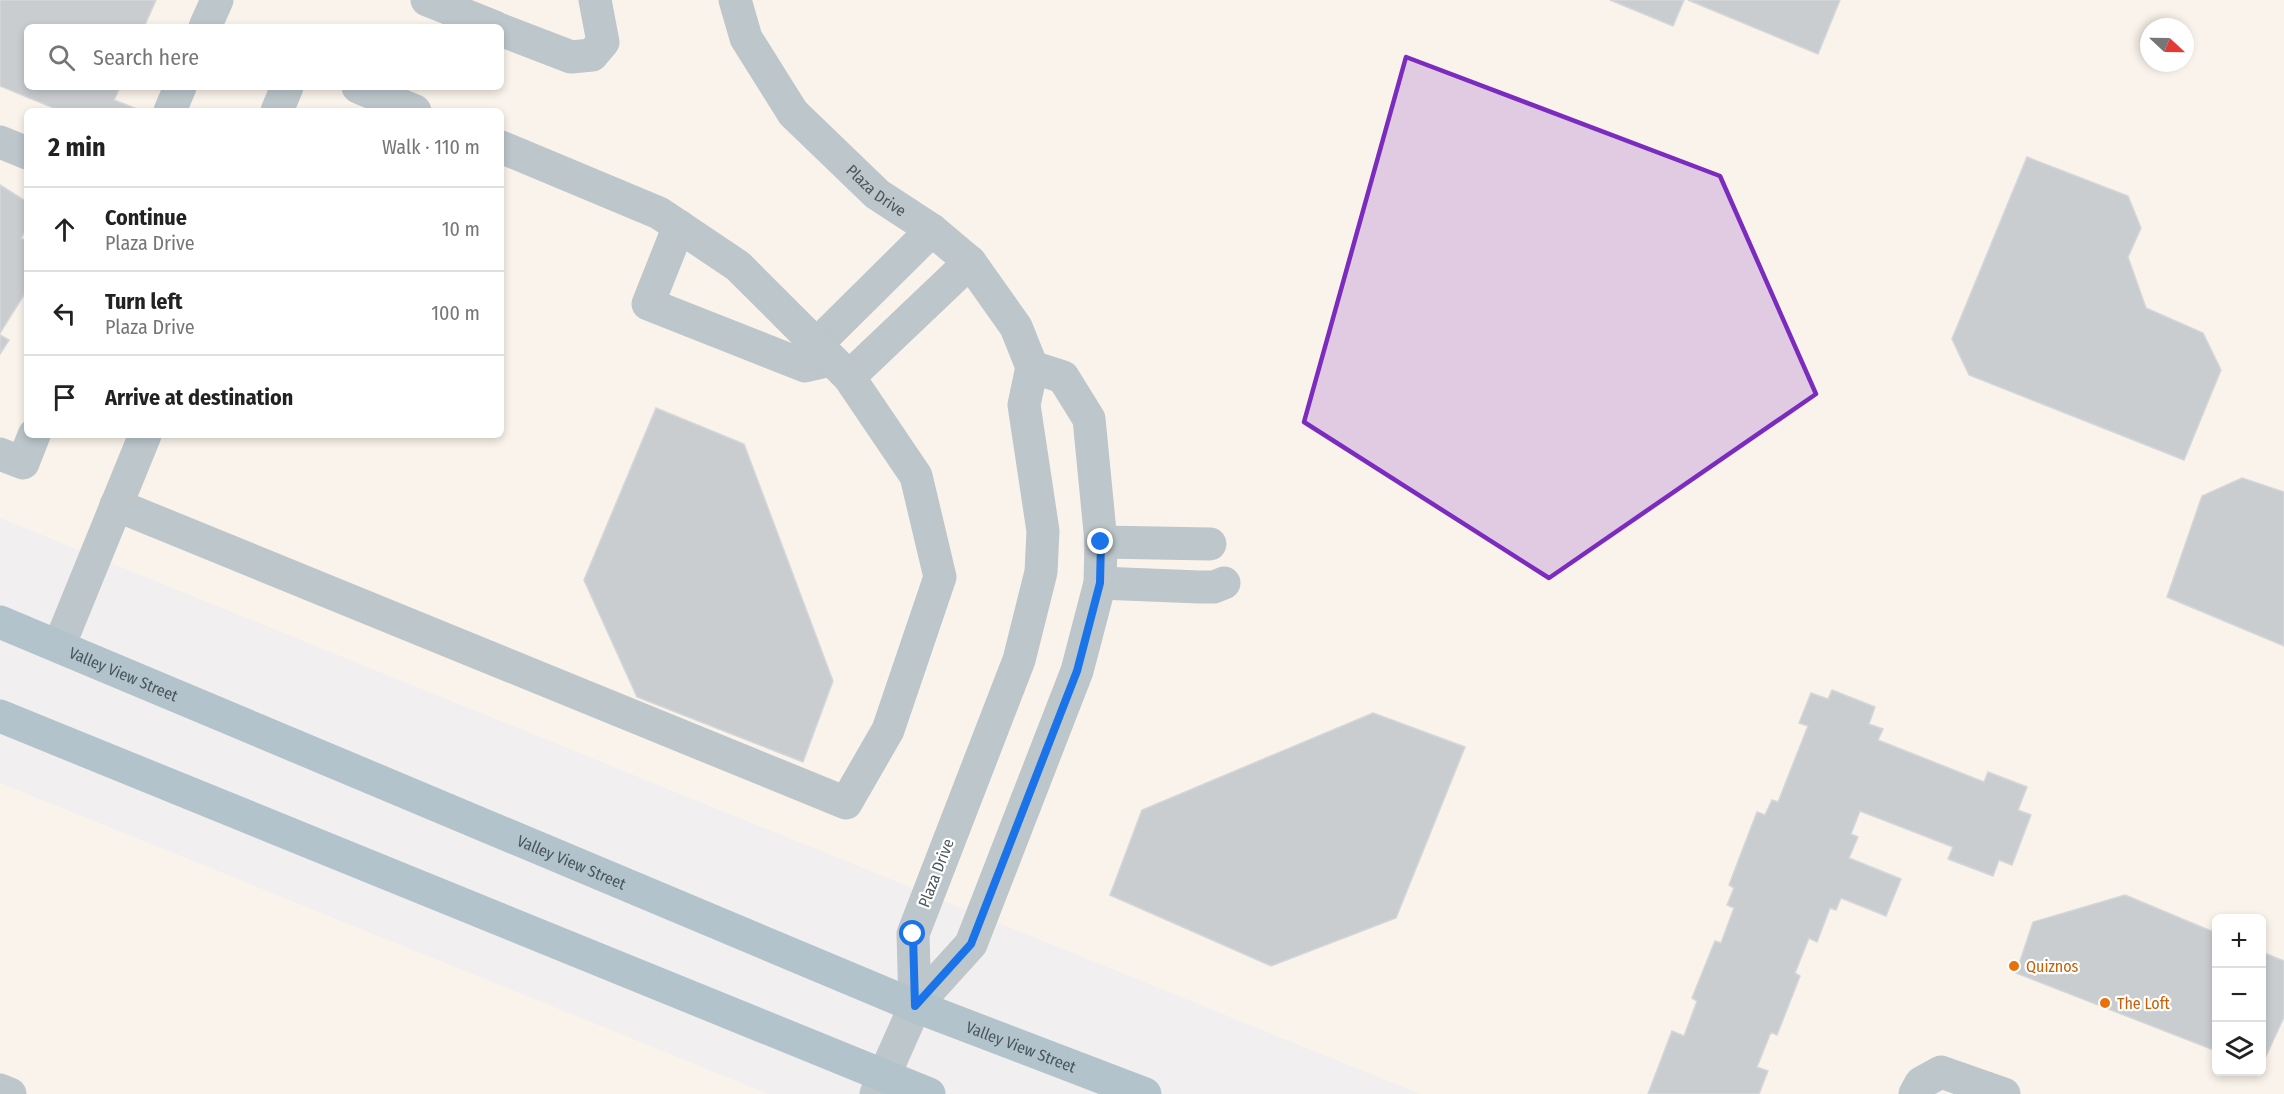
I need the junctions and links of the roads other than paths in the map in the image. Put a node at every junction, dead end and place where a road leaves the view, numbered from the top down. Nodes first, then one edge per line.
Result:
1 (217, 0) edge
2 (426, 0) edge
3 (595, 0) edge
4 (735, 0) edge
5 (206, 24) edge
6 (487, 24) edge
7 (504, 31) edge
8 (179, 90) edge
9 (286, 90) edge
10 (365, 90) edge
11 (171, 108) edge
12 (278, 108) edge
13 (409, 108) edge
14 (0, 142) edge
15 (504, 148) edge
16 (24, 152) edge
17 (679, 226) junction
18 (932, 230) junction
19 (970, 262) junction
20 (832, 361) junction
21 (1032, 367) junction
22 (33, 438) edge
23 (144, 438) edge
24 (0, 454) edge
25 (116, 505) junction
26 (1101, 542) junction
27 (1210, 544) dead end
28 (1100, 583) junction
29 (1224, 583) dead end
30 (0, 622) edge
31 (59, 646) junction
32 (0, 716) edge
33 (915, 1006) junction
34 (880, 1085) edge
35 (0, 1090) edge
36 (10, 1094) edge
37 (928, 1094) edge
38 (1145, 1094) edge
39 (1915, 1094) edge
40 (2004, 1094) edge

1 - 5 street
2 - 6 street
3 - 7 street
4 - 18 street, Plaza Drive
8 - 11 street
9 - 12 street
10 - 13 street
14 - 16 street
15 - 17 street
17 - 20 street
17 - 20 street
18 - 19 street, Plaza Drive
18 - 20 street
19 - 20 street
19 - 21 street, Plaza Drive
20 - 25 street
21 - 26 street
21 - 33 street, Plaza Drive
22 - 24 street
23 - 25 street
25 - 31 street
26 - 27 street
26 - 28 street
28 - 29 street
28 - 33 street
30 - 31 main road, Valley View Street
31 - 33 main road, Valley View Street
32 - 34 main road
33 - 34 street
33 - 38 main road, Valley View Street
34 - 37 main road
35 - 36 street
39 - 40 street

